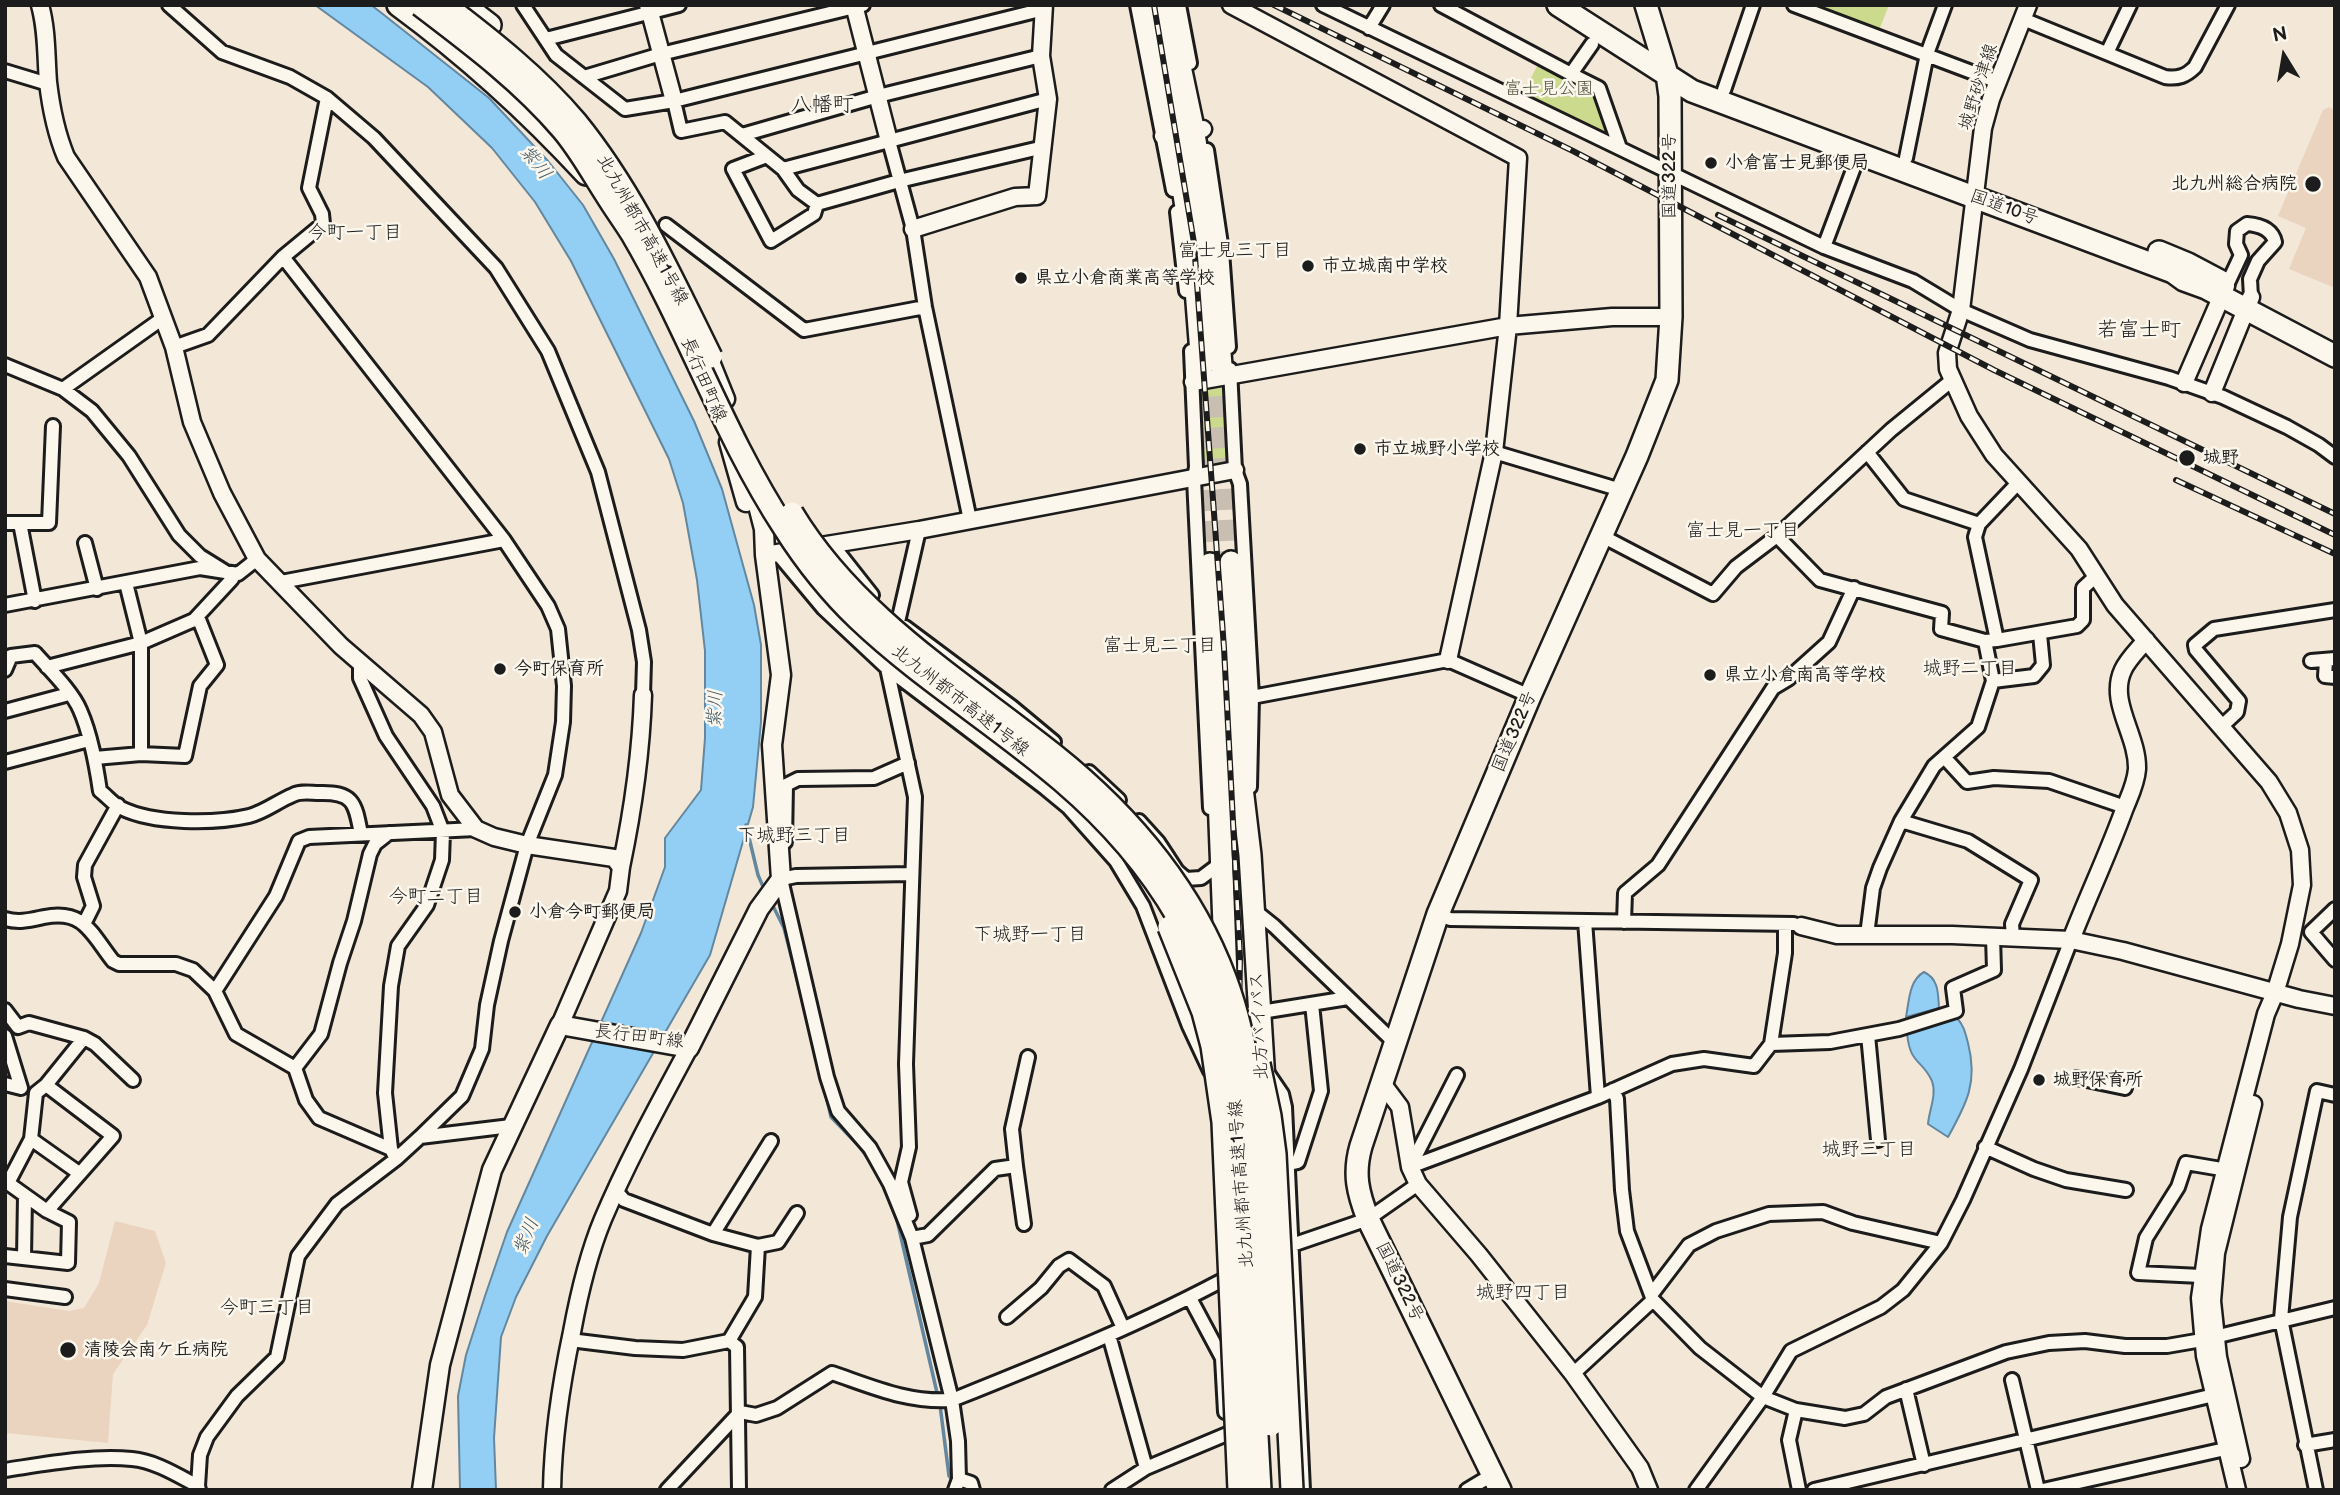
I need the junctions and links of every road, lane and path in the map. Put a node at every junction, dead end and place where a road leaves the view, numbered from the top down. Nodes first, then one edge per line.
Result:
1 (40, 5) edge
2 (169, 5) edge
3 (398, 5) edge
4 (415, 5) edge
5 (420, 5) edge
6 (446, 5) edge
7 (464, 5) edge
8 (523, 5) edge
9 (679, 5) edge
10 (1137, 5) edge
11 (1148, 5) edge
12 (1167, 5) edge
13 (1179, 5) edge
14 (1231, 5) edge
15 (1323, 5) edge
16 (1383, 5) edge
17 (1441, 5) edge
18 (1558, 5) edge
19 (1646, 5) edge
20 (1753, 5) edge
21 (1794, 5) edge
22 (1945, 5) edge
23 (2130, 5) edge
24 (2228, 5) edge
25 (857, 6) edge
26 (1044, 7) edge
27 (649, 9) edge
28 (2026, 12) edge
29 (1369, 28) junction
30 (546, 39) junction
31 (1592, 44) dead end
32 (2107, 53) junction
33 (661, 54) junction
34 (867, 54) junction
35 (1927, 54) junction
36 (1041, 56) junction
37 (5, 71) edge
38 (1571, 74) junction
39 (1667, 74) junction
40 (584, 77) junction
41 (1998, 82) junction
42 (48, 84) junction
43 (1724, 90) junction
44 (878, 96) junction
45 (327, 98) junction
46 (1048, 99) junction
47 (674, 101) junction
48 (1184, 133) junction
49 (742, 135) junction
50 (889, 141) junction
51 (1044, 147) junction
52 (1620, 148) junction
53 (1859, 154) junction
54 (767, 156) junction
55 (1906, 158) junction
56 (783, 169) junction
57 (1670, 172) junction
58 (899, 181) junction
59 (1974, 190) junction
60 (615, 192) junction
61 (817, 204) junction
62 (666, 226) dead end
63 (913, 229) junction
64 (1824, 247) junction
65 (283, 257) junction
66 (2224, 290) junction
67 (2249, 303) junction
68 (925, 307) junction
69 (1961, 310) junction
70 (1671, 317) junction
71 (163, 318) junction
72 (1508, 326) junction
73 (686, 339) junction
74 (2335, 343) edge
75 (174, 347) junction
76 (2335, 356) edge
77 (5, 365) edge
78 (1212, 372) junction
79 (1951, 381) junction
80 (2184, 383) junction
81 (63, 389) junction
82 (2212, 393) junction
83 (53, 426) dead end
84 (1494, 452) junction
85 (1867, 452) junction
86 (2335, 457) edge
87 (1235, 470) junction
88 (1194, 479) junction
89 (2018, 483) junction
90 (1621, 490) junction
91 (970, 520) junction
92 (5, 523) edge
93 (20, 523) junction
94 (1979, 524) junction
95 (919, 530) junction
96 (1602, 536) junction
97 (1777, 536) junction
98 (504, 540) junction
99 (85, 543) dead end
100 (831, 543) junction
101 (771, 554) junction
102 (257, 559) junction
103 (229, 574) junction
104 (2096, 576) junction
105 (281, 582) junction
106 (126, 583) junction
107 (1854, 588) junction
108 (97, 589) junction
109 (35, 601) junction
110 (5, 605) edge
111 (2335, 610) edge
112 (198, 617) junction
113 (898, 622) junction
114 (2040, 634) junction
115 (1991, 640) junction
116 (2146, 640) junction
117 (141, 643) junction
118 (1448, 660) junction
119 (2330, 660) edge
120 (2311, 662) dead end
121 (360, 663) junction
122 (47, 667) junction
123 (887, 668) junction
124 (5, 670) edge
125 (2335, 677) edge
126 (1993, 681) junction
127 (69, 694) junction
128 (643, 695) joint
129 (1530, 696) junction
130 (1252, 697) junction
131 (5, 711) edge
132 (2222, 726) junction
133 (89, 740) junction
134 (141, 754) junction
135 (1029, 754) junction
136 (1944, 757) junction
137 (95, 758) junction
138 (5, 762) edge
139 (908, 763) junction
140 (118, 805) junction
141 (2125, 807) junction
142 (1901, 821) junction
143 (476, 829) junction
144 (443, 832) junction
145 (389, 833) junction
146 (361, 834) junction
147 (777, 842) junction
148 (527, 845) junction
149 (1250, 855) junction
150 (1221, 863) junction
151 (621, 867) junction
152 (911, 874) junction
153 (1171, 877) junction
154 (781, 879) junction
155 (2335, 909) edge
156 (1254, 910) junction
157 (1438, 914) junction
158 (5, 919) edge
159 (1585, 921) junction
160 (1624, 922) junction
161 (84, 924) junction
162 (1793, 925) junction
163 (1867, 935) junction
164 (1993, 937) junction
165 (2013, 938) junction
166 (2071, 940) junction
167 (2335, 960) edge
168 (215, 991) junction
169 (2276, 993) junction
170 (1348, 998) junction
171 (1312, 1004) junction
172 (2335, 1006) edge
173 (5, 1010) edge
174 (1259, 1011) junction
175 (1227, 1017) junction
176 (563, 1026) junction
177 (1189, 1026) junction
178 (1868, 1035) junction
179 (5, 1036) edge
180 (84, 1038) junction
181 (1395, 1043) junction
182 (1771, 1044) junction
183 (683, 1047) junction
184 (1028, 1057) dead end
185 (1263, 1065) junction
186 (295, 1068) junction
187 (1457, 1075) dead end
188 (2077, 1078) dead end
189 (133, 1080) dead end
190 (1382, 1083) junction
191 (5, 1084) edge
192 (21, 1088) junction
193 (2125, 1088) dead end
194 (41, 1089) junction
195 (1613, 1090) junction
196 (2335, 1095) edge
197 (1598, 1097) junction
198 (1230, 1115) junction
199 (511, 1126) junction
200 (420, 1137) junction
201 (31, 1139) junction
202 (1878, 1140) dead end
203 (771, 1141) dead end
204 (1985, 1147) junction
205 (393, 1154) junction
206 (1289, 1164) junction
207 (1016, 1167) junction
208 (1410, 1167) junction
209 (2230, 1171) junction
210 (79, 1173) junction
211 (7, 1182) edge
212 (1418, 1184) junction
213 (2126, 1190) dead end
214 (616, 1191) junction
215 (25, 1196) junction
216 (47, 1211) junction
217 (797, 1213) dead end
218 (1368, 1219) junction
219 (1024, 1224) dead end
220 (713, 1234) junction
221 (910, 1234) junction
222 (1941, 1243) junction
223 (1292, 1245) junction
224 (758, 1246) junction
225 (1272, 1255) junction
226 (5, 1256) edge
227 (24, 1258) junction
228 (1239, 1271) junction
229 (2201, 1276) junction
230 (5, 1289) edge
231 (65, 1297) dead end
232 (1652, 1297) junction
233 (1190, 1298) junction
234 (2335, 1308) edge
235 (1007, 1317) dead end
236 (2281, 1319) junction
237 (1123, 1328) junction
238 (1109, 1335) junction
239 (2209, 1338) junction
240 (570, 1340) junction
241 (729, 1341) junction
242 (1573, 1374) junction
243 (2012, 1380) dead end
244 (1906, 1389) junction
245 (2214, 1395) junction
246 (1763, 1397) junction
247 (951, 1400) junction
248 (1796, 1410) junction
249 (740, 1412) junction
250 (1227, 1434) junction
251 (2026, 1440) junction
252 (2335, 1440) edge
253 (2305, 1445) junction
254 (2233, 1448) junction
255 (1924, 1465) junction
256 (1146, 1468) junction
257 (5, 1471) edge
258 (1496, 1482) edge
259 (957, 1484) edge
260 (198, 1488) edge
261 (422, 1490) edge
262 (552, 1490) edge
263 (667, 1490) edge
264 (739, 1490) edge
265 (974, 1490) edge
266 (1112, 1490) edge
267 (1229, 1490) edge
268 (1239, 1490) edge
269 (1248, 1490) edge
270 (1259, 1490) edge
271 (1274, 1490) edge
272 (1282, 1490) edge
273 (1292, 1490) edge
274 (1303, 1490) edge
275 (1467, 1490) edge
276 (1649, 1490) edge
277 (1696, 1490) edge
278 (1799, 1490) edge
279 (1815, 1490) edge
280 (2040, 1490) edge
281 (2237, 1490) edge
282 (2248, 1490) edge
283 (2316, 1490) edge

1 - 42 street
2 - 45 street
3 - 60 highway, bridge
4 - 73 main road, 長行田町線
5 - 60 highway, 北九州都市高速1号線, bridge
6 - 60 highway, 北九州都市高速1号線, bridge
6 - 101 main road, 長行田町線
7 - 60 highway, bridge
8 - 30 street
9 - 27 street
10 - 48 street
11 - 48 highway
12 - 48 highway
13 - 48 street
14 - 72 street
15 - 29 street
16 - 29 street
17 - 38 street
18 - 39 highway
19 - 39 highway
20 - 43 street
21 - 35 street
22 - 35 street
23 - 32 street
24 - 32 street
25 - 33 street
25 - 34 street
26 - 34 street
26 - 36 street
27 - 30 street
27 - 33 street
28 - 32 street
28 - 41 street, 城野砂津線
29 - 52 street
30 - 40 street
31 - 38 street
33 - 40 street
33 - 47 street
34 - 44 street
34 - 47 street
35 - 41 street
35 - 55 street
36 - 44 street
36 - 46 street
37 - 42 street
38 - 52 street
39 - 43 highway, 国道10号
39 - 53 highway, 国道10号
39 - 57 highway, 国道322号
40 - 47 street
41 - 59 street, 城野砂津線
42 - 71 street
43 - 55 highway, 国道10号
44 - 49 street
44 - 50 street
45 - 65 street
45 - 128 street
46 - 50 street
46 - 51 street
47 - 49 street
48 - 78 highway
48 - 78 street
49 - 54 street
50 - 56 street
50 - 58 street
51 - 58 street
51 - 63 street
52 - 57 street
53 - 59 highway, 国道10号
53 - 64 street
54 - 56 street
54 - 61 street
55 - 59 highway, 国道10号
56 - 61 street
57 - 64 street
57 - 70 highway, 国道322号
58 - 61 street
58 - 63 street
59 - 66 highway, 国道10号
59 - 69 street, 城野砂津線
60 - 73 highway, 北九州都市高速1号線, bridge
60 - 153 highway, 北九州都市高速1号線, bridge
62 - 68 street
63 - 68 street
64 - 69 street
65 - 75 street
65 - 98 street
66 - 67 highway, 国道10号
66 - 67 street
66 - 80 street
67 - 74 highway, 国道10号
67 - 76 highway, 国道10号
67 - 82 street
68 - 91 street
69 - 79 street, 城野砂津線
69 - 80 street
70 - 72 street
70 - 90 highway, 国道322号
71 - 75 street
71 - 81 street
72 - 78 street
72 - 84 street
73 - 101 main road, 長行田町線
73 - 135 highway, 北九州都市高速1号線, bridge
75 - 102 street
77 - 81 street
78 - 87 street
78 - 88 street
79 - 85 street
79 - 89 street
80 - 82 street
81 - 103 street
82 - 86 street
83 - 93 street
84 - 90 street
84 - 118 street
85 - 94 street
85 - 97 street
87 - 88 street
87 - 130 street
88 - 91 street
88 - 150 street
89 - 94 street
89 - 104 street
90 - 96 highway, 国道322号
91 - 95 street
92 - 93 street
93 - 109 street
94 - 115 street
95 - 100 street
95 - 113 street
96 - 97 street
96 - 129 highway, 国道322号
97 - 107 street
98 - 105 street
98 - 148 street
99 - 108 street
100 - 101 street
100 - 113 street
101 - 123 street
101 - 147 main road, 長行田町線
102 - 103 street
102 - 105 street
103 - 106 street
103 - 112 street
104 - 114 street
104 - 116 street
105 - 121 street
106 - 108 street
106 - 117 street
107 - 115 street
107 - 160 street
108 - 109 street
109 - 110 street
111 - 132 street
112 - 117 street
112 - 134 street
113 - 150 street
114 - 115 street
114 - 126 street
115 - 126 street
116 - 132 street
116 - 141 street
117 - 122 street
117 - 134 street
118 - 129 street
118 - 130 street
119 - 120 street
119 - 125 street
121 - 143 street
121 - 144 street
122 - 124 street
122 - 127 street
123 - 139 street
123 - 177 street
126 - 136 street
127 - 131 street
127 - 133 street
128 - 151 street
129 - 157 highway, 国道322号
130 - 149 street
132 - 169 street
133 - 137 street
133 - 138 street
134 - 137 street
135 - 268 highway, bridge
135 - 270 highway, 北九州都市高速1号線, bridge
136 - 141 street
136 - 142 street
137 - 140 street
139 - 147 street
139 - 152 street
140 - 146 street
140 - 161 street
141 - 166 street
142 - 163 street
142 - 165 street
143 - 144 street
143 - 148 street
144 - 145 street
144 - 205 street
145 - 146 street
145 - 186 street
146 - 168 street
147 - 154 main road, 長行田町線
148 - 151 street
148 - 200 street
149 - 150 highway, 北方バイパス
149 - 156 highway, 北方バイパス
150 - 175 highway, 北方バイパス
151 - 176 street
152 - 154 street
152 - 221 street
153 - 271 highway, 北九州都市高速1号線, bridge
153 - 273 highway, bridge
154 - 183 main road, 長行田町線
154 - 221 street
155 - 167 street
156 - 170 street
156 - 174 highway, 北方バイパス
157 - 159 street
157 - 181 highway, 国道322号
158 - 161 street
159 - 160 street
159 - 197 street
160 - 162 street
161 - 168 street
162 - 163 street
162 - 182 street
163 - 164 street
164 - 165 street
164 - 178 street
165 - 166 street
166 - 169 street
166 - 204 street
168 - 186 street
169 - 172 street
169 - 209 street
170 - 171 street
170 - 181 street
171 - 174 street
171 - 206 street
173 - 180 street
174 - 175 street
174 - 185 highway, 北方バイパス
175 - 177 street
175 - 198 highway, 北方バイパス
176 - 183 main road, 長行田町線
176 - 199 main road
177 - 198 street
178 - 182 street
178 - 202 street
179 - 192 street
180 - 189 street
180 - 194 street
181 - 190 highway, 国道322号
182 - 195 street
183 - 214 street
184 - 207 street
185 - 206 street
185 - 225 highway, 北方バイパス
186 - 205 street
187 - 208 street
188 - 193 street
190 - 208 street
190 - 218 highway, 国道322号
191 - 192 street
192 - 194 street
194 - 201 street
194 - 210 street
195 - 197 street
195 - 232 street
196 - 236 street
197 - 208 street
198 - 228 highway, 北方バイパス
199 - 200 street
199 - 261 main road
200 - 205 street
201 - 210 street
201 - 211 street
203 - 220 street
204 - 213 street
204 - 222 street
205 - 260 street
206 - 223 street
207 - 219 street
207 - 221 street
208 - 212 street
209 - 229 street
209 - 229 street
209 - 239 street
210 - 216 street
211 - 215 street
212 - 218 street
212 - 242 street
214 - 220 street
214 - 240 street
215 - 216 street
215 - 227 street
216 - 227 street
217 - 224 street
218 - 223 street
218 - 258 highway, 国道322号
220 - 224 street
221 - 247 street
222 - 232 street
222 - 246 street
223 - 225 street
223 - 274 street
224 - 241 street
225 - 228 street
225 - 272 highway, 北方バイパス
226 - 227 street
228 - 233 street
228 - 269 highway, 北方バイパス
229 - 239 street
230 - 231 street
232 - 242 street
232 - 246 street
233 - 237 street
233 - 250 street
234 - 236 street
235 - 237 street
236 - 239 street
236 - 253 street
237 - 238 street
238 - 247 street
238 - 256 street
239 - 244 street
239 - 245 street
239 - 254 street
240 - 241 street
240 - 262 street
241 - 249 street
242 - 276 street
243 - 251 street
244 - 248 street
244 - 255 street
245 - 251 street
245 - 254 street
246 - 248 street
246 - 277 street
247 - 249 street
247 - 259 street
248 - 278 street
249 - 263 street
249 - 264 street
250 - 256 street
250 - 267 street
251 - 255 street
251 - 280 street
252 - 253 street
253 - 283 street
254 - 280 street
254 - 281 street
254 - 282 street
255 - 279 street
256 - 266 street
257 - 260 street
258 - 275 street
259 - 265 street

